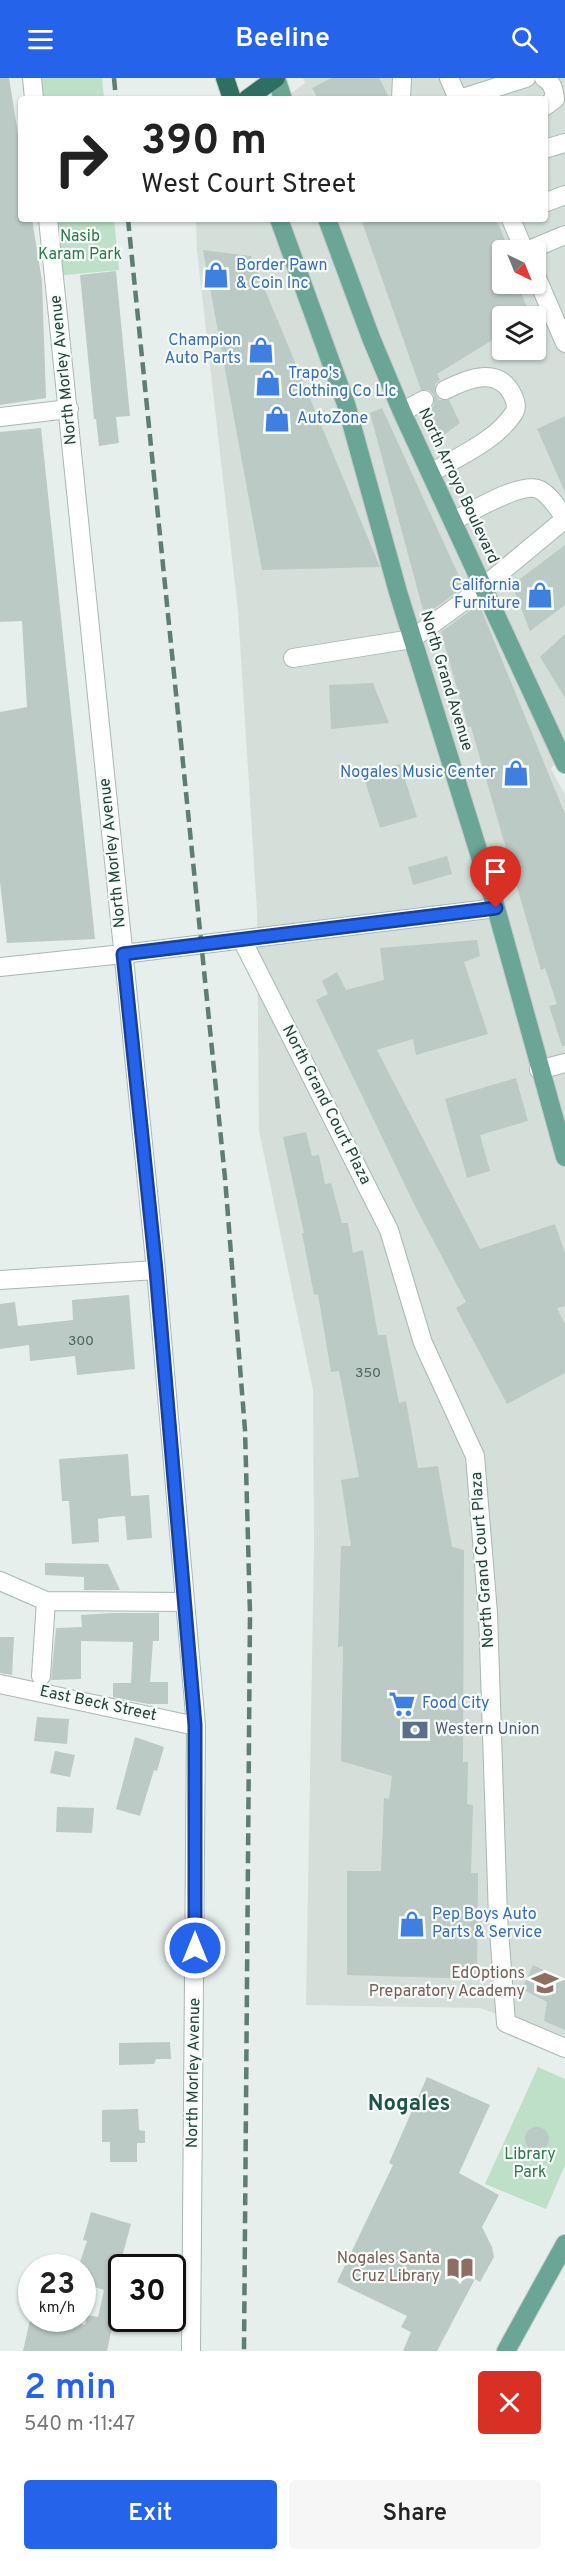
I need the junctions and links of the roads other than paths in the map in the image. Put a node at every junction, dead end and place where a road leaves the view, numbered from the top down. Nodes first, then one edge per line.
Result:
1 (32, 78) edge
2 (225, 78) edge
3 (276, 78) edge
4 (402, 78) edge
5 (448, 78) edge
6 (526, 78) edge
7 (544, 78) edge
8 (34, 96) edge
9 (231, 96) edge
10 (251, 96) edge
11 (282, 96) edge
12 (401, 96) edge
13 (457, 96) edge
14 (468, 96) edge
15 (548, 104) edge
16 (565, 142) edge
17 (548, 148) edge
18 (565, 195) edge
19 (548, 201) edge
20 (48, 222) edge
21 (280, 222) edge
22 (328, 222) edge
23 (513, 222) edge
24 (565, 235) edge
25 (522, 240) edge
26 (546, 242) edge
27 (544, 294) edge
28 (565, 343) edge
29 (445, 390) dead end
30 (424, 400) dead end
31 (69, 409) junction
32 (402, 412) junction
33 (0, 417) edge
34 (431, 473) junction
35 (565, 519) edge
36 (453, 521) junction
37 (483, 587) junction
38 (412, 639) junction
39 (294, 658) dead end
40 (564, 756) edge
41 (496, 908) junction
42 (242, 940) junction
43 (123, 954) junction
44 (0, 967) edge
45 (565, 1063) edge
46 (539, 1070) junction
47 (565, 1157) edge
48 (156, 1270) junction
49 (0, 1280) edge
50 (0, 1581) edge
51 (46, 1601) junction
52 (185, 1602) junction
53 (41, 1676) dead end
54 (0, 1684) edge
55 (195, 1725) junction
56 (565, 2048) edge
57 (565, 2244) edge
58 (191, 2351) edge
59 (506, 2351) edge

1 - 8 street
2 - 9 highway
3 - 10 highway
3 - 11 main road
4 - 12 street
5 - 13 street
6 - 14 street
7 - 15 street
16 - 17 street
18 - 19 street
20 - 31 street, North Morley Avenue
21 - 38 main road, North Grand Avenue
22 - 32 main road, North Arroyo Boulevard
23 - 25 street
24 - 26 street
27 - 28 street
29 - 34 street
30 - 32 street
31 - 33 street
31 - 43 street, North Morley Avenue
32 - 34 main road, North Arroyo Boulevard
34 - 36 main road, North Arroyo Boulevard
35 - 36 street
35 - 37 street
36 - 37 main road, North Arroyo Boulevard
37 - 38 street
37 - 40 main road, North Arroyo Boulevard
38 - 39 street
38 - 41 main road, North Grand Avenue
41 - 42 street
41 - 46 main road, North Grand Avenue
42 - 43 street
42 - 56 street, North Grand Court Plaza
43 - 44 street
43 - 48 street, North Morley Avenue
45 - 46 street
46 - 47 main road, North Grand Avenue
48 - 49 street
48 - 52 street, North Morley Avenue
50 - 51 street
51 - 52 street
51 - 53 street
52 - 55 street, North Morley Avenue
54 - 55 street, East Beck Street
55 - 58 street, North Morley Avenue
57 - 59 main road

